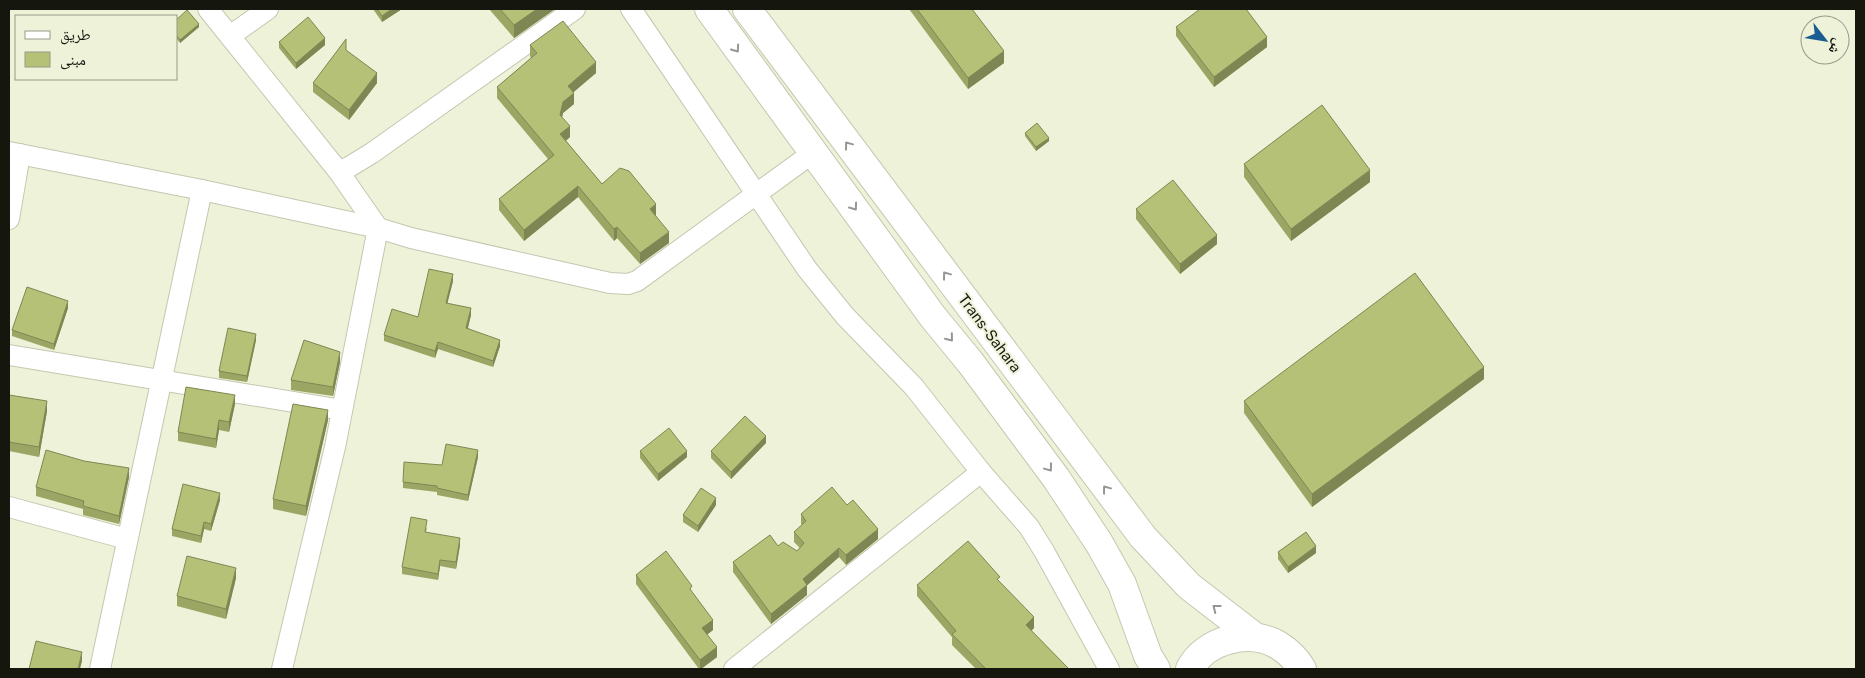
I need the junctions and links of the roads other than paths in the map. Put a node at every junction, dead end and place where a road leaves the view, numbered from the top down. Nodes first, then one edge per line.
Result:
1 (208, 9) edge
2 (268, 9) edge
3 (575, 9) edge
4 (631, 9) edge
5 (709, 9) edge
6 (747, 9) edge
7 (230, 36) junction
8 (814, 152) junction
9 (15, 153) edge
10 (339, 172) junction
11 (202, 190) junction
12 (756, 193) junction
13 (9, 219) edge
14 (378, 228) junction
15 (9, 355) edge
16 (162, 381) junction
17 (342, 410) junction
18 (981, 472) junction
19 (9, 507) edge
20 (127, 539) junction
21 (1254, 638) junction
22 (737, 668) edge
23 (100, 669) edge
24 (282, 669) edge
25 (1109, 669) edge
26 (1156, 669) edge
27 (1190, 669) edge
28 (1302, 669) edge

1 - 7 street
2 - 7 street
3 - 10 street
4 - 12 street
5 -> 8 highway
21 -> 6 highway, Trans-Sahara
7 - 10 street
8 - 12 street
8 -> 26 highway
9 - 11 street
9 - 13 street
10 - 14 street
11 - 14 street
11 - 16 street
12 - 14 street
12 - 18 street
14 - 17 street
15 - 16 street
16 - 17 street
16 - 20 street
17 - 24 street
18 - 22 street
18 - 25 street
19 - 20 street
20 - 23 street
21 - 27 highway
21 - 28 highway

